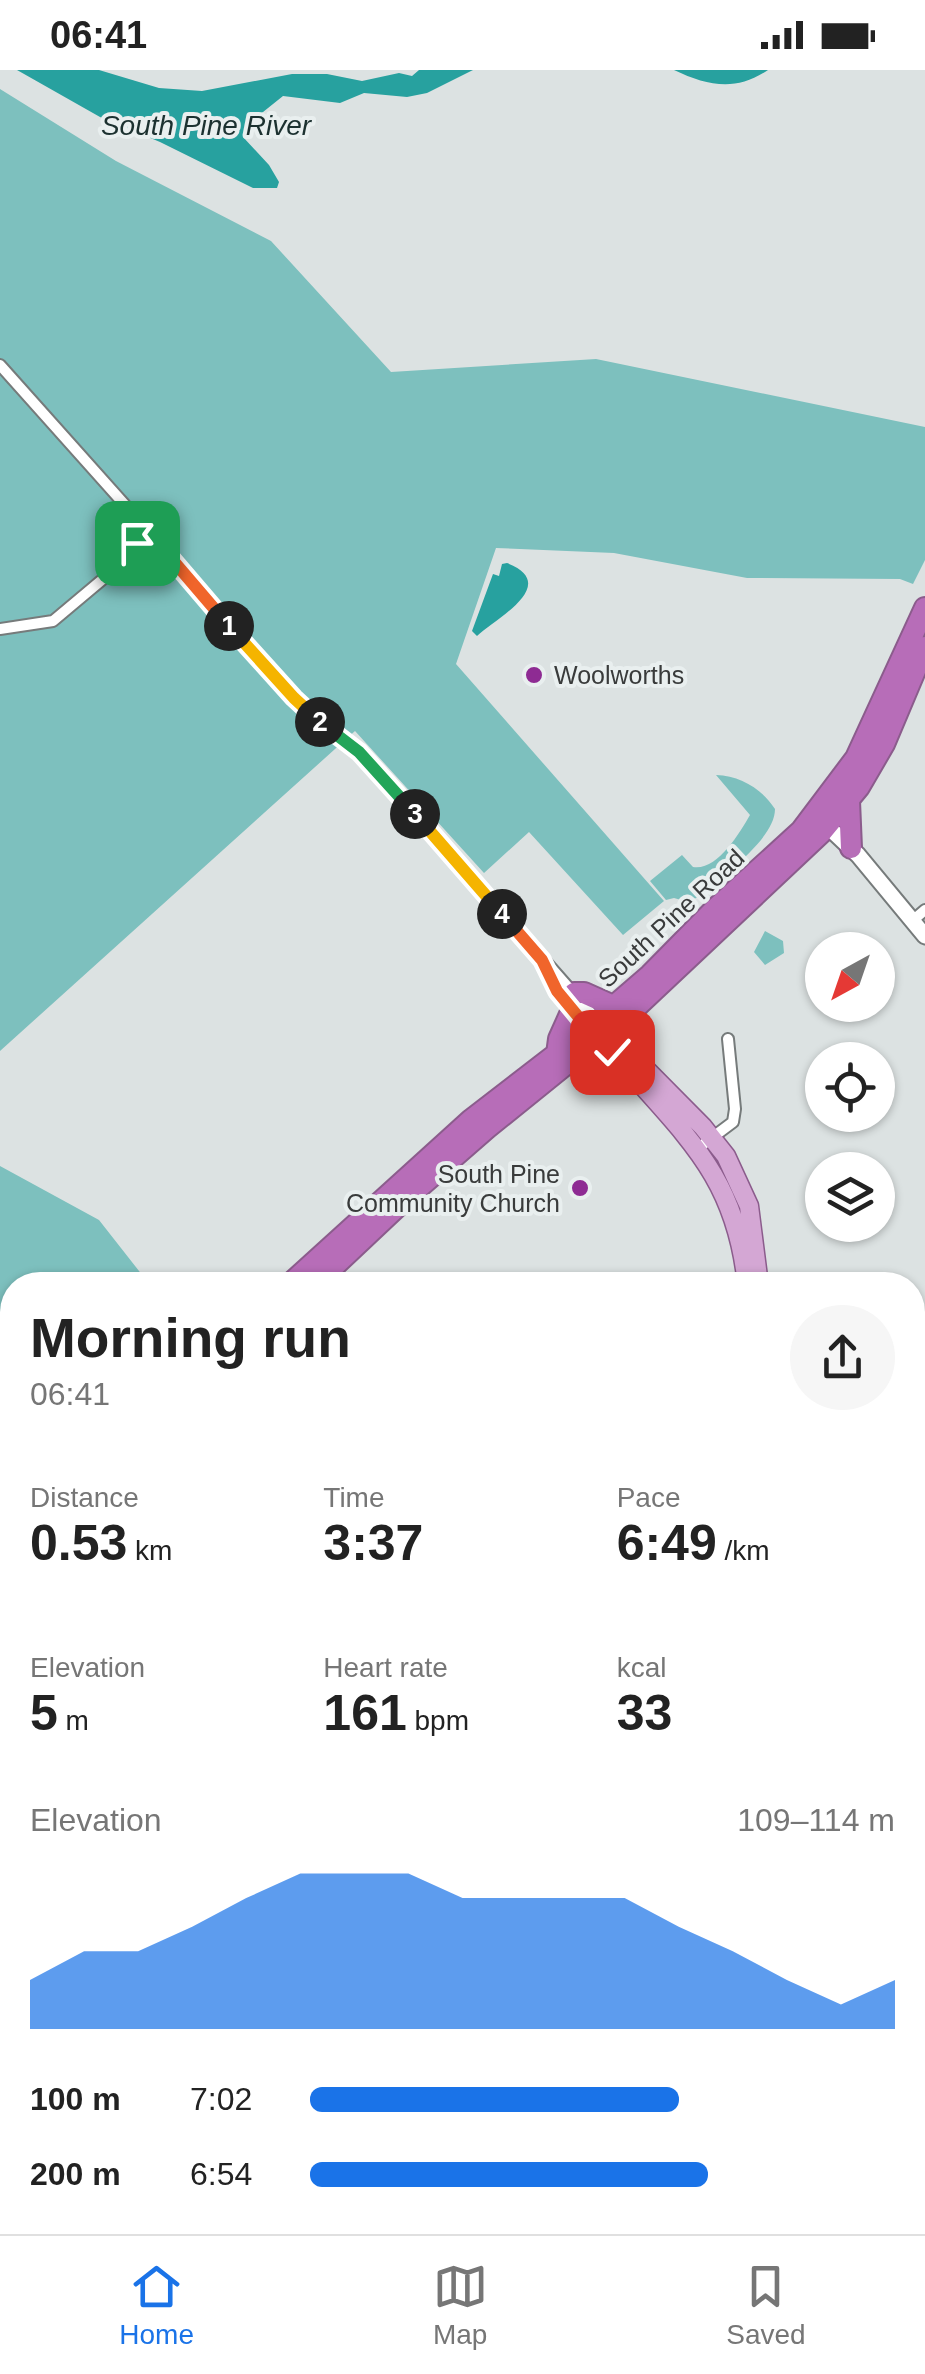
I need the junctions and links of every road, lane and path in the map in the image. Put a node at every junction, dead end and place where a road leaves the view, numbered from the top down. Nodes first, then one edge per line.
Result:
1 (0, 365) edge
2 (142, 524) junction
3 (140, 548) junction
4 (164, 550) junction
5 (925, 608) edge
6 (0, 629) edge
7 (925, 647) edge
8 (849, 800) junction
9 (818, 824) junction
10 (851, 848) junction
11 (925, 910) edge
12 (912, 922) junction
13 (925, 936) edge
14 (542, 960) junction
15 (573, 1002) junction
16 (607, 1023) junction
17 (728, 1039) dead end
18 (556, 1054) junction
19 (580, 1056) junction
20 (632, 1065) junction
21 (714, 1139) junction
22 (696, 1149) junction
23 (302, 1272) edge
24 (328, 1272) edge
25 (745, 1272) edge
26 (758, 1272) edge

1 - 2 street
2 - 3 street
2 - 4 street
3 - 4 street
3 - 6 street
4 - 14 street
5 - 9 highway, South Pine Road
7 - 8 highway, South Pine Road
8 - 9 highway, South Pine Road
8 - 10 highway
9 - 10 street
9 - 12 street
9 - 16 highway, South Pine Road
10 - 12 street
11 - 12 street
12 - 13 street
14 - 15 street
14 - 15 street
15 - 16 street
15 - 16 highway
15 - 18 highway
16 - 18 highway, South Pine Road
16 - 19 highway, South Pine Road
16 - 20 main road
16 - 20 highway
17 - 21 street
18 - 23 highway, South Pine Road
19 - 20 highway
19 - 24 highway, South Pine Road
20 - 21 main road
20 - 22 main road
21 - 22 street
21 - 26 main road
22 - 25 main road

